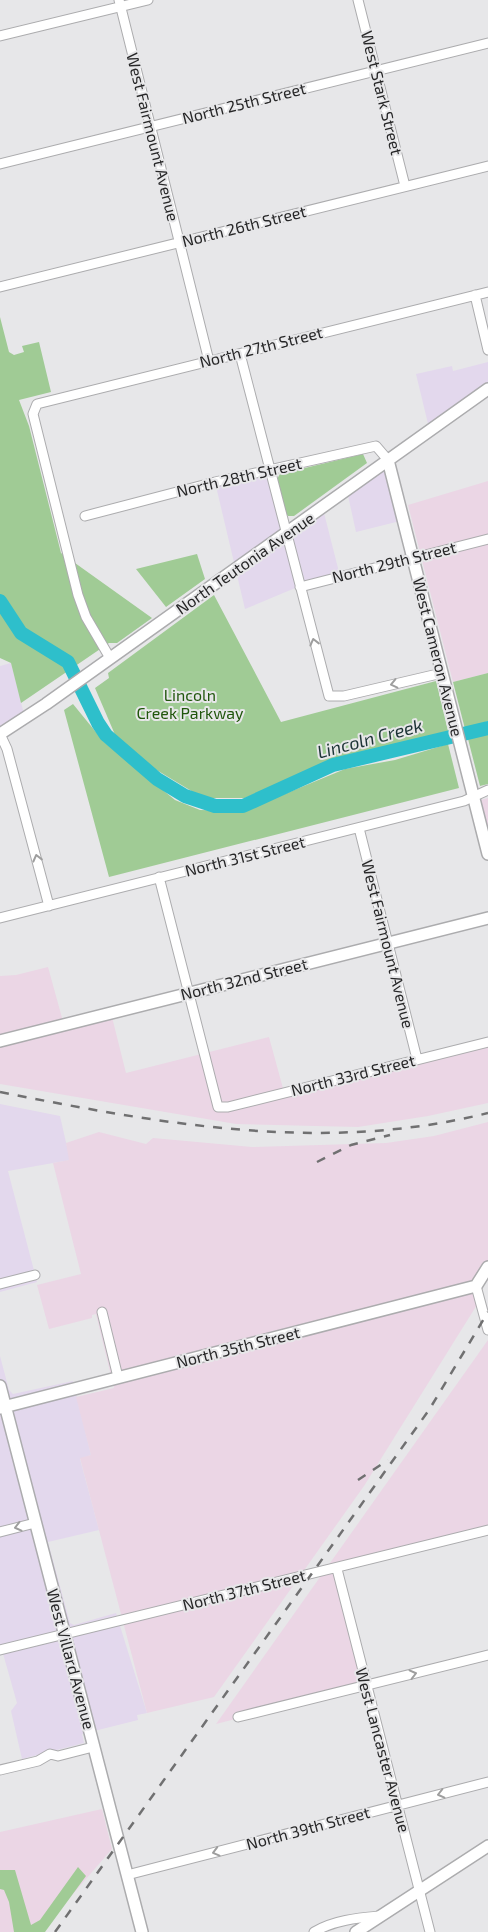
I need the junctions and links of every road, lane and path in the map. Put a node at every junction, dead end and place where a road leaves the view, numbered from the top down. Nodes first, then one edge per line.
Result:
1 (148, 0) edge
2 (358, 0) edge
3 (120, 3) edge
4 (0, 36) edge
5 (488, 43) edge
6 (376, 70) junction
7 (150, 127) junction
8 (0, 164) edge
9 (488, 166) edge
10 (405, 186) junction
11 (179, 242) junction
12 (0, 287) edge
13 (488, 292) edge
14 (474, 295) junction
15 (488, 350) edge
16 (240, 354) junction
17 (209, 361) junction
18 (488, 389) edge
19 (388, 460) junction
20 (270, 469) junction
21 (85, 516) dead end
22 (287, 534) junction
23 (488, 539) edge
24 (413, 557) junction
25 (300, 587) junction
26 (107, 659) junction
27 (442, 673) junction
28 (0, 734) edge
29 (488, 790) edge
30 (474, 797) junction
31 (359, 828) junction
32 (488, 854) edge
33 (159, 877) junction
34 (49, 906) junction
35 (0, 918) edge
36 (488, 918) edge
37 (388, 943) junction
38 (188, 993) junction
39 (0, 1041) edge
40 (488, 1042) edge
41 (417, 1059) junction
42 (488, 1267) edge
43 (34, 1275) dead end
44 (0, 1284) edge
45 (476, 1286) junction
46 (102, 1312) dead end
47 (488, 1330) edge
48 (118, 1378) junction
49 (0, 1386) edge
50 (2, 1407) edge
51 (35, 1523) junction
52 (488, 1530) edge
53 (0, 1532) edge
54 (336, 1569) junction
55 (64, 1634) junction
56 (0, 1650) edge
57 (488, 1655) edge
58 (366, 1686) junction
59 (238, 1717) dead end
60 (93, 1746) junction
61 (0, 1770) edge
62 (488, 1782) edge
63 (398, 1804) junction
64 (488, 1846) edge
65 (127, 1875) junction
66 (420, 1891) junction
67 (380, 1916) junction
68 (142, 1932) edge
69 (315, 1932) edge
70 (356, 1932) edge
71 (430, 1932) edge

1 - 3 street
2 - 6 street, West Stark Street
3 - 4 street
3 - 7 street, West Fairmount Avenue
5 - 6 street, North 25th Street
6 - 7 street, North 25th Street
6 - 10 street, West Stark Street
7 - 8 street, North 25th Street
7 - 11 street, West Fairmount Avenue
9 - 10 street, North 26th Street
10 - 11 street, North 26th Street
11 - 12 street, North 26th Street
11 - 17 street, West Fairmount Avenue
13 - 14 street, North 27th Street
14 - 15 street
14 - 16 street, North 27th Street
16 - 17 street, North 27th Street
16 - 20 street
17 - 26 street, North 27th Street
18 - 19 street, North Teutonia Avenue
19 - 20 street, North 28th Street
19 - 22 street, North Teutonia Avenue
19 - 24 street, West Cameron Avenue
20 - 21 street, North 28th Street
20 - 22 street
22 - 25 street
22 - 26 street, North Teutonia Avenue
23 - 24 street, North 29th Street
24 - 25 street, North 29th Street
24 - 27 street, West Cameron Avenue
27 -> 25 street
26 - 28 street, North Teutonia Avenue
27 - 30 street, West Cameron Avenue
34 -> 28 street
29 - 30 street, North 31st Street
30 - 31 street, North 31st Street
30 - 32 street, West Cameron Avenue
31 - 33 street, North 31st Street
31 - 37 street, West Fairmount Avenue
33 - 34 street, North 31st Street
33 - 38 street
34 - 35 street, North 31st Street
36 - 37 street, North 32nd Street
37 - 38 street, North 32nd Street
37 - 41 street, West Fairmount Avenue
38 - 39 street, North 32nd Street
38 - 41 street, North 33rd Street
40 - 41 street, North 33rd Street
42 - 45 street
43 - 44 street
45 - 47 street
45 - 48 street, North 35th Street
46 - 48 street
48 - 50 street, North 35th Street
49 - 50 street, West Villard Avenue
50 - 51 street, West Villard Avenue
51 -> 53 street
51 - 55 street, West Villard Avenue
52 - 54 street, North 37th Street
54 - 55 street, North 37th Street
54 - 58 street, West Lancaster Avenue
55 - 56 street, North 37th Street
55 - 60 street, West Villard Avenue
58 -> 57 street
58 - 59 street
58 - 63 street, West Lancaster Avenue
60 - 61 street
60 - 65 street, West Villard Avenue
62 -> 63 street, North 39th Street
63 -> 65 street, North 39th Street
63 - 66 street, West Lancaster Avenue
64 - 66 street
65 - 68 street, West Villard Avenue
66 - 67 street
66 - 71 street, West Lancaster Avenue
67 - 69 street
67 - 70 street

